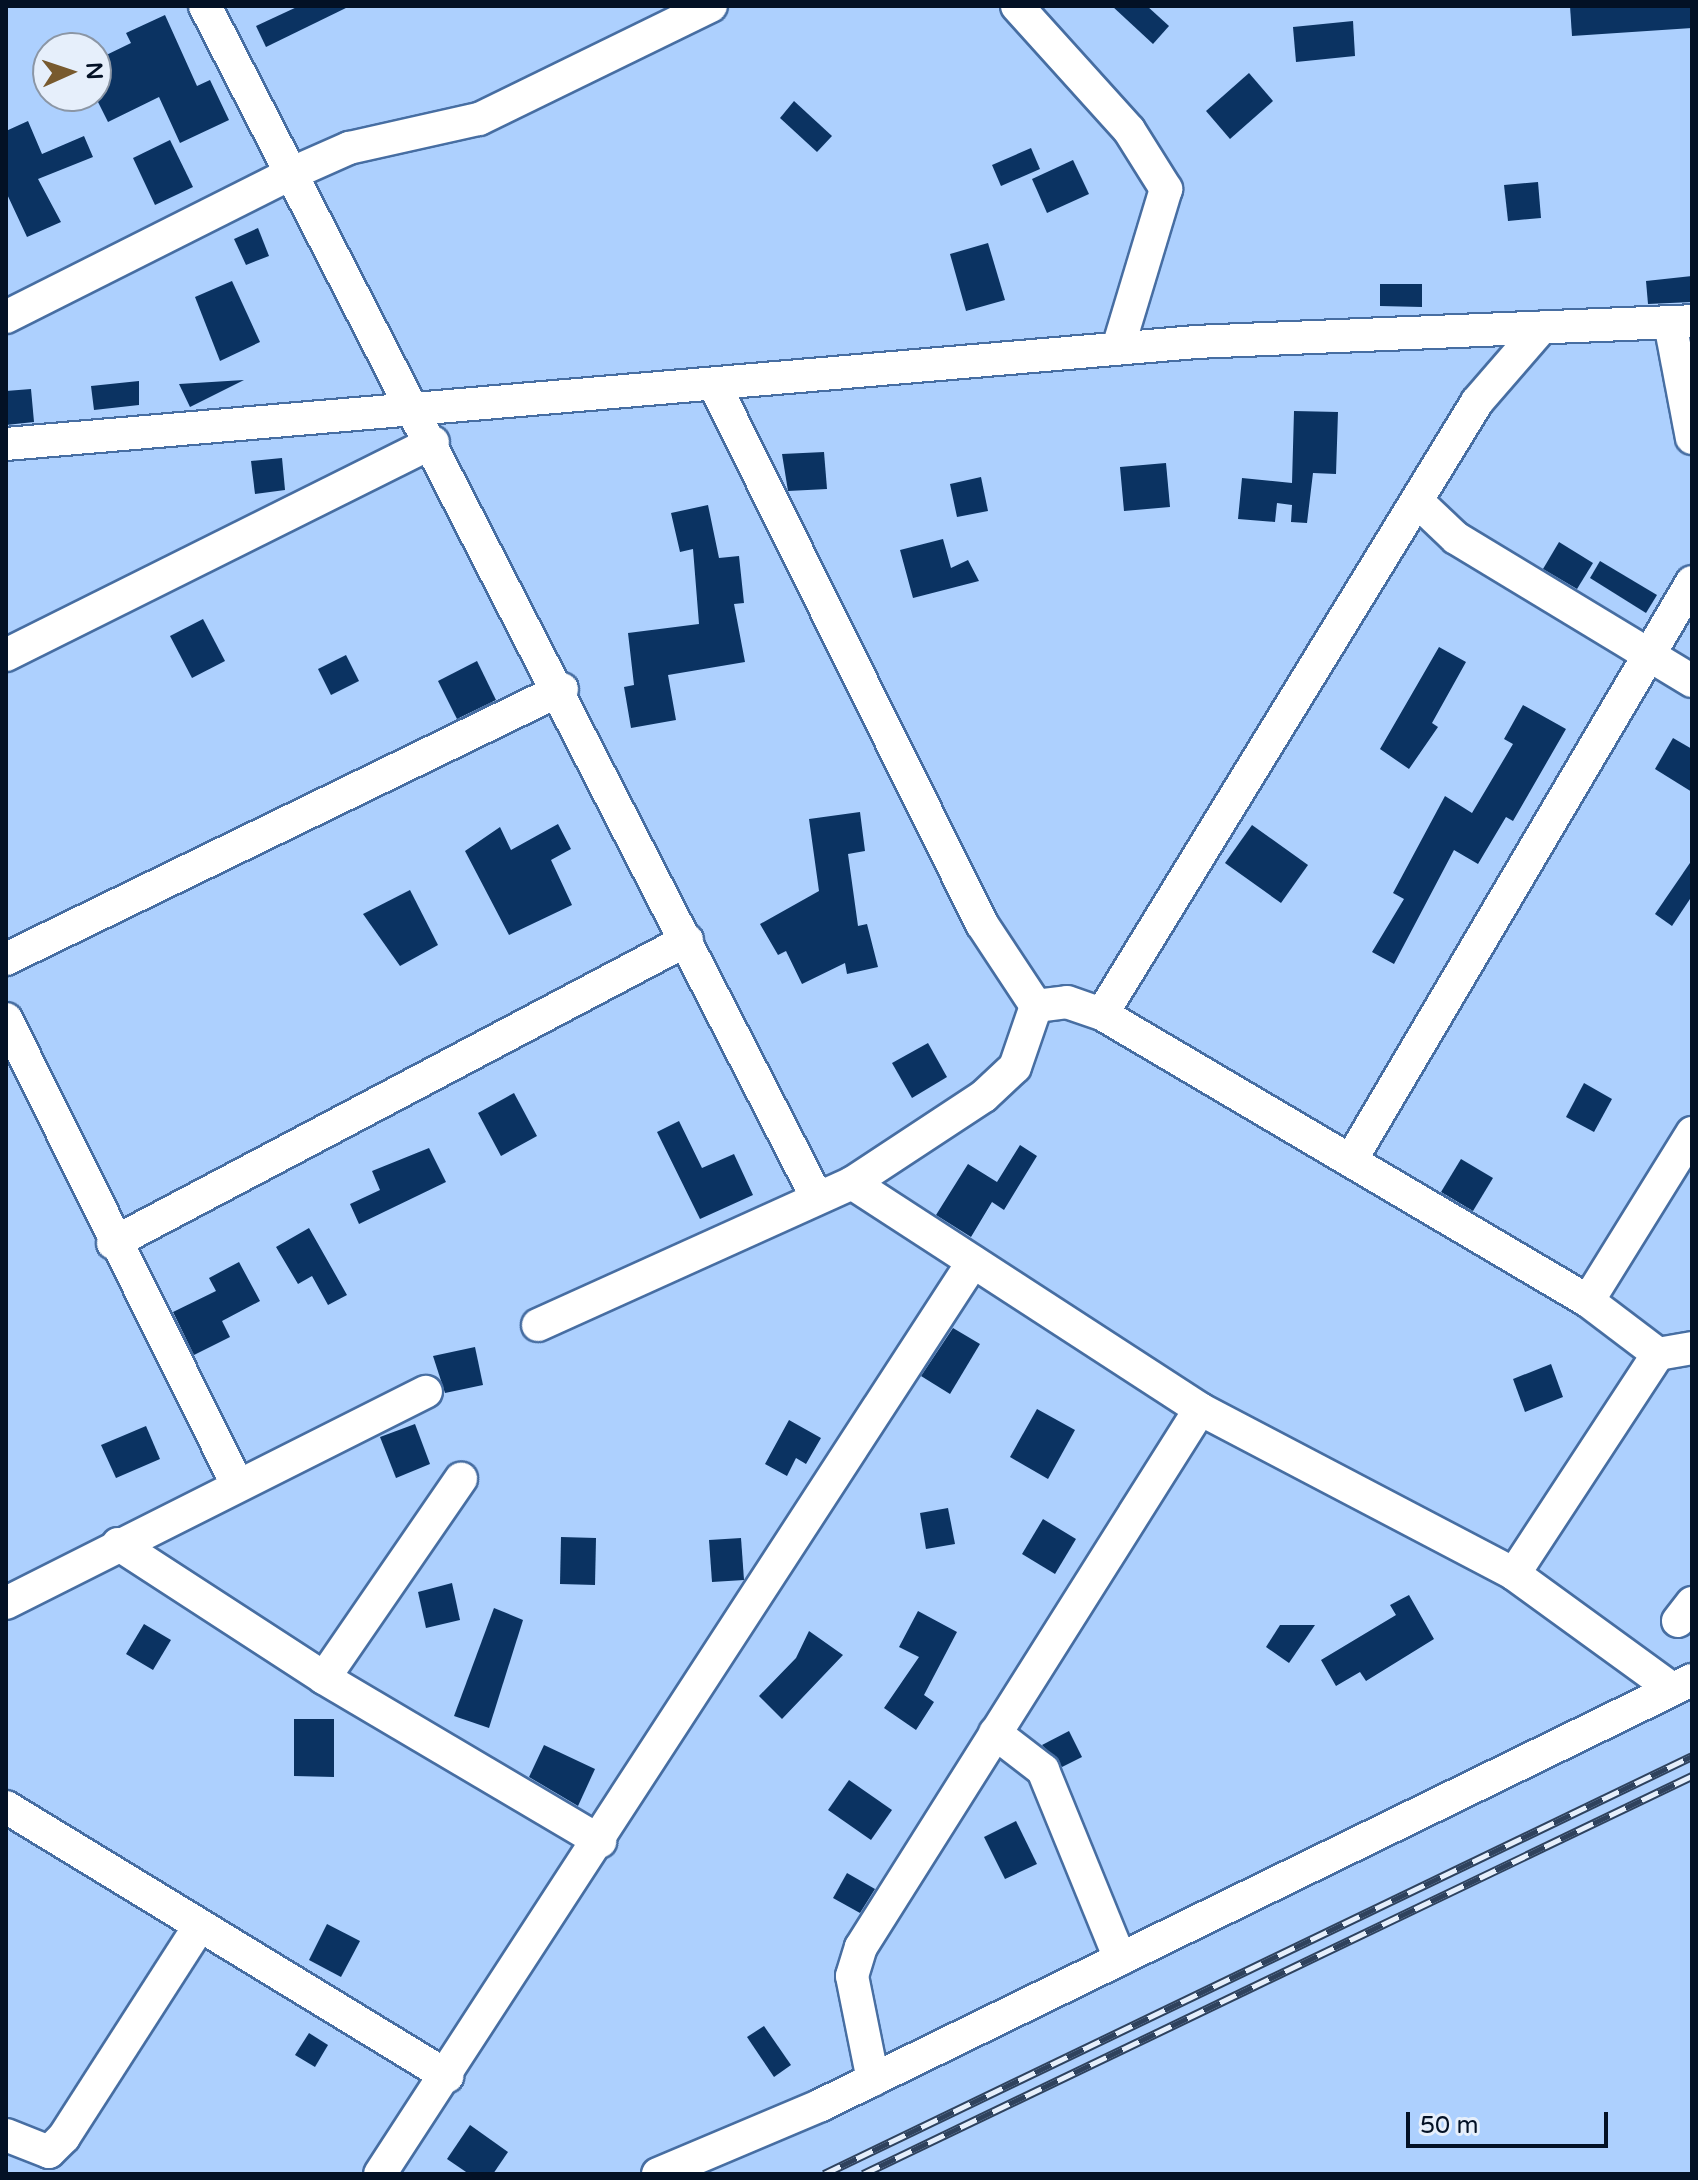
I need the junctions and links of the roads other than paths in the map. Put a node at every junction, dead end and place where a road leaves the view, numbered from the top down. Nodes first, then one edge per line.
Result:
1 (205, 6) edge
2 (711, 6) edge
3 (1017, 6) edge
4 (288, 175) junction
5 (6, 317) edge
6 (1681, 322) edge
7 (1541, 328) junction
8 (1118, 348) junction
9 (760, 381) junction
10 (715, 386) junction
11 (414, 408) junction
12 (739, 429) junction
13 (1692, 438) edge
14 (433, 442) junction
15 (6, 444) edge
16 (1418, 502) junction
17 (1456, 538) junction
18 (1394, 545) junction
19 (1692, 582) edge
20 (1648, 654) junction
21 (6, 655) edge
22 (1692, 681) edge
23 (562, 689) junction
24 (687, 940) junction
25 (6, 959) edge
26 (1036, 1006) junction
27 (1102, 1014) junction
28 (6, 1019) edge
29 (1692, 1133) edge
30 (1351, 1160) junction
31 (852, 1183) junction
32 (817, 1198) junction
33 (113, 1243) junction
34 (973, 1262) junction
35 (1588, 1301) junction
36 (538, 1325) dead end
37 (1692, 1348) edge
38 (1658, 1354) junction
39 (426, 1392) dead end
40 (1200, 1409) junction
41 (461, 1479) dead end
42 (237, 1484) junction
43 (118, 1544) junction
44 (1514, 1574) junction
45 (6, 1603) edge
46 (324, 1678) junction
47 (1682, 1684) edge
48 (995, 1733) junction
49 (6, 1807) edge
50 (600, 1841) junction
51 (199, 1927) junction
52 (1120, 1959) junction
53 (447, 2076) junction
54 (873, 2080) junction
55 (6, 2135) edge
56 (380, 2174) edge
57 (658, 2174) edge

1 - 4 street
2 - 4 street
3 - 8 street
4 - 5 street
4 - 11 street
6 - 7 street
6 - 13 street
7 - 8 street
7 - 16 street
8 - 9 street
9 - 10 street
9 - 12 street
10 - 11 street
10 - 12 street
11 - 14 street
11 - 15 street
12 - 26 street
14 - 21 street
14 - 23 street
16 - 17 street
16 - 18 street
17 - 18 street
17 - 20 street
18 - 27 street
19 - 20 street
20 - 22 street
20 - 30 street
23 - 24 street
23 - 25 street
24 - 32 street
24 - 33 street
26 - 27 street
26 - 31 street
27 - 30 street
28 - 33 street
29 - 35 street
30 - 35 street
31 - 32 street
31 - 34 street
32 - 36 street
33 - 42 street
34 - 40 street
34 - 50 street
35 - 38 street
37 - 38 street
38 - 44 street
39 - 42 street
40 - 44 street
40 - 48 street
41 - 46 street
42 - 43 street
43 - 45 street
43 - 46 street
44 - 47 street
46 - 50 street
47 - 52 street
48 - 52 street
48 - 54 street
49 - 51 street
50 - 53 street
51 - 53 street
51 - 55 street
52 - 54 street
53 - 56 street
54 - 57 street

